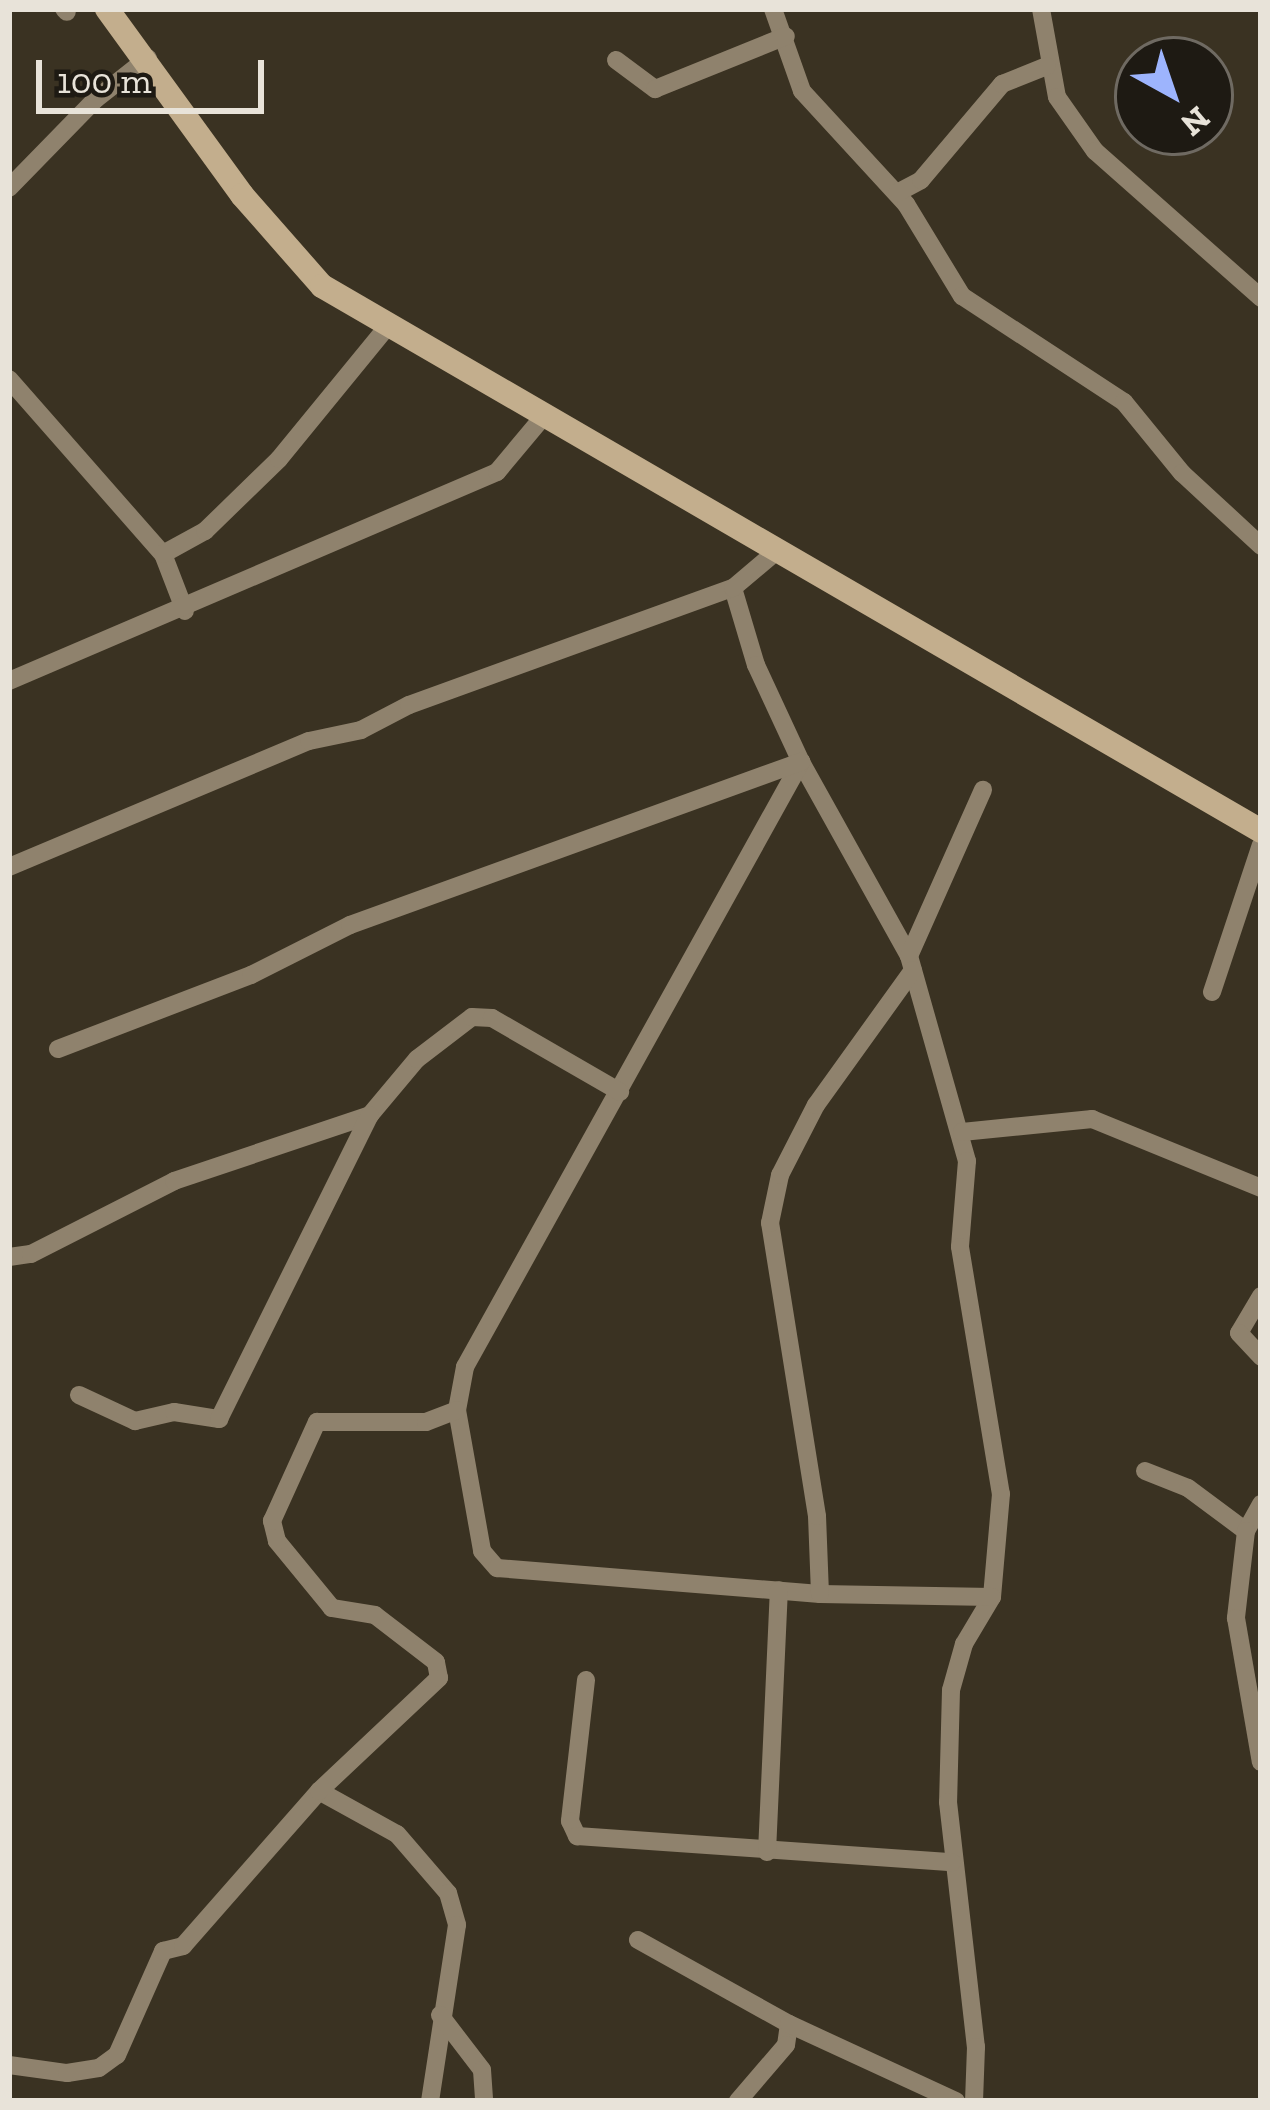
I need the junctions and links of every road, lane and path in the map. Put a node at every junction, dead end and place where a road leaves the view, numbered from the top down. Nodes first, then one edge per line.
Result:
1 (107, 9) edge
2 (773, 9) edge
3 (1041, 9) edge
4 (786, 36) junction
5 (148, 58) junction
6 (616, 60) dead end
7 (1047, 66) junction
8 (9, 188) edge
9 (897, 193) junction
10 (1261, 298) edge
11 (387, 327) junction
12 (9, 379) edge
13 (28, 404) junction
14 (544, 417) junction
15 (9, 418) edge
16 (1261, 546) edge
17 (778, 550) junction
18 (164, 554) junction
19 (733, 588) junction
20 (185, 611) junction
21 (9, 681) edge
22 (801, 762) junction
23 (983, 790) dead end
24 (1261, 831) edge
25 (1261, 845) edge
26 (9, 866) edge
27 (911, 963) junction
28 (1212, 992) dead end
29 (58, 1049) dead end
30 (620, 1092) junction
31 (370, 1115) junction
32 (962, 1132) junction
33 (1261, 1188) edge
34 (9, 1257) edge
35 (1261, 1296) edge
36 (1261, 1358) edge
37 (79, 1396) dead end
38 (457, 1410) junction
39 (1144, 1471) dead end
40 (1261, 1504) edge
41 (1246, 1532) junction
42 (779, 1590) junction
43 (820, 1594) junction
44 (992, 1597) junction
45 (586, 1680) dead end
46 (1261, 1762) edge
47 (319, 1791) junction
48 (767, 1852) junction
49 (952, 1862) junction
50 (638, 1940) dead end
51 (440, 2015) junction
52 (789, 2024) junction
53 (9, 2065) edge
54 (430, 2101) edge
55 (484, 2101) edge
56 (738, 2101) edge
57 (956, 2101) edge
58 (974, 2101) edge

1 - 5 street
2 - 4 street
3 - 7 street
4 - 6 street
4 - 9 street
5 - 8 street
5 - 11 street
7 - 9 street
7 - 10 street
9 - 16 street
11 - 14 street
11 - 18 street
12 - 13 street
13 - 15 street
13 - 18 street
14 - 17 street
14 - 20 street
17 - 19 street
17 - 24 street
18 - 20 street
19 - 22 street
19 - 26 street
20 - 21 street
22 - 27 street
22 - 29 street
22 - 30 street
23 - 27 street
25 - 28 street
27 - 32 street
27 - 43 street
30 - 31 street
30 - 38 street
31 - 34 street
31 - 37 street
32 - 33 street
32 - 44 street
35 - 36 street
38 - 42 street
38 - 47 street
39 - 41 street
40 - 41 street
41 - 46 street
42 - 43 street
42 - 48 street
43 - 44 street
44 - 49 street
45 - 48 street
47 - 51 street
47 - 53 street
48 - 49 street
49 - 58 street
50 - 52 street
51 - 54 street
51 - 55 street
52 - 56 street
52 - 57 street

